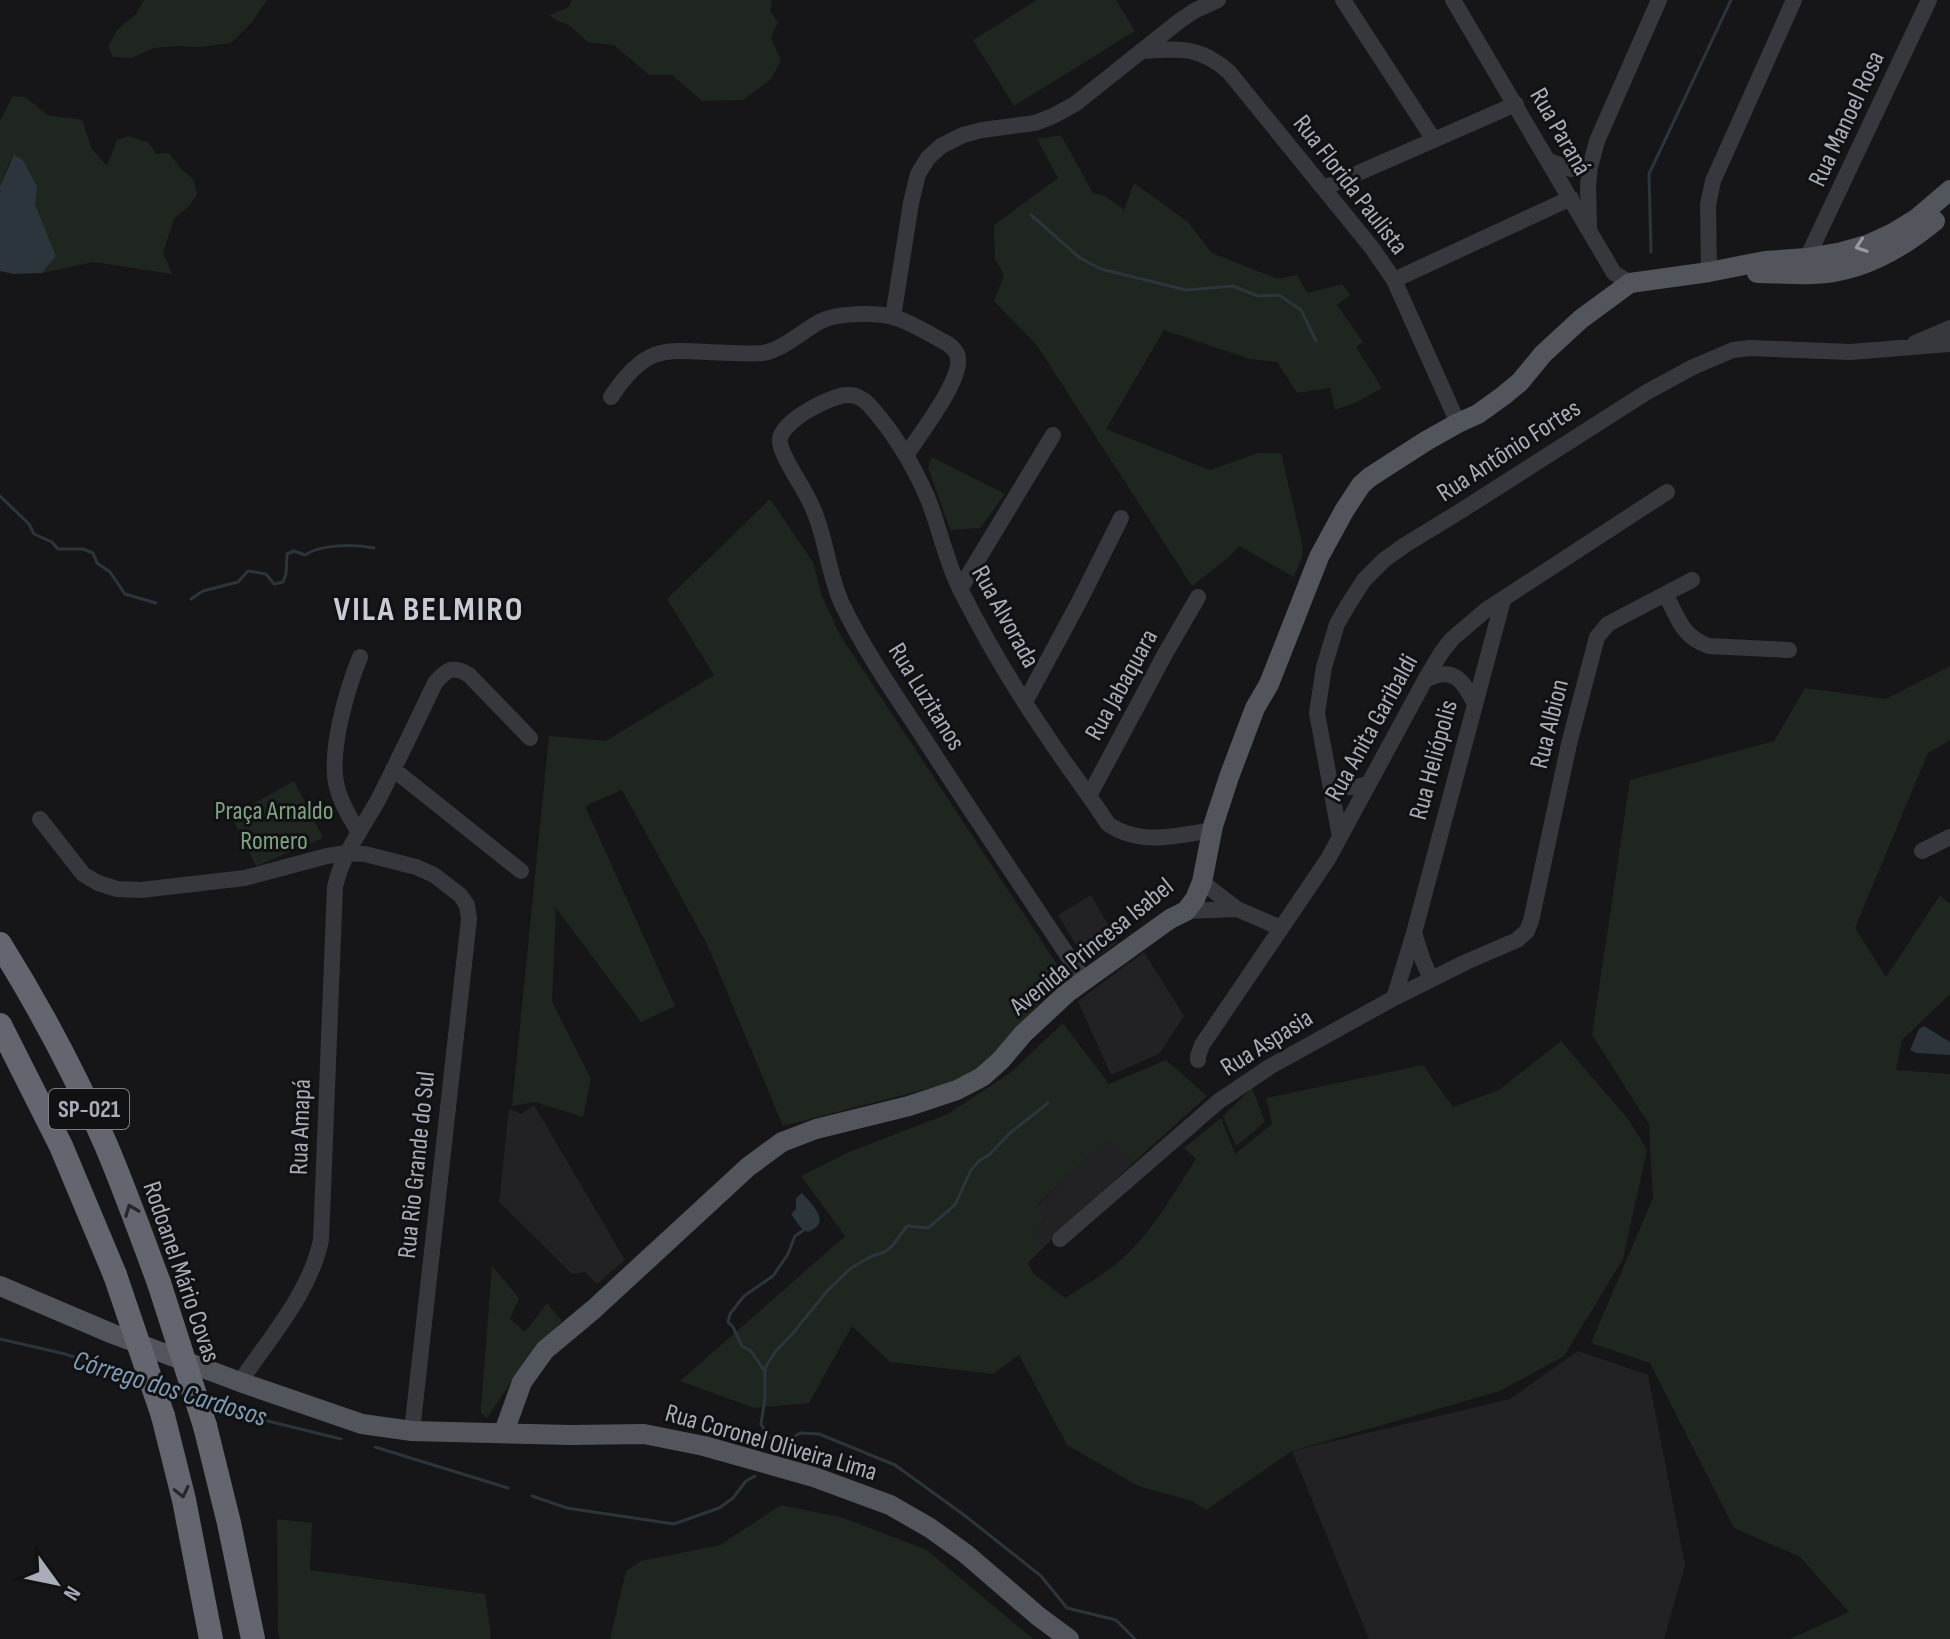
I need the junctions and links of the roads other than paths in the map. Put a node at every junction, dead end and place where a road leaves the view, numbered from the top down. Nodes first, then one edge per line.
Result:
1 (1218, 0) edge
2 (1343, 0) edge
3 (1453, 0) edge
4 (1659, 0) edge
5 (1794, 0) edge
6 (1929, 0) edge
7 (1141, 51) junction
8 (1516, 104) junction
9 (1434, 140) junction
10 (1549, 161) junction
11 (1590, 167) junction
12 (1324, 188) junction
13 (1950, 190) edge
14 (1571, 198) junction
15 (1950, 208) edge
16 (1589, 230) junction
17 (1807, 258) junction
18 (1709, 272) junction
19 (1394, 280) junction
20 (1630, 283) junction
21 (893, 317) junction
22 (1950, 328) edge
23 (1950, 344) edge
24 (1903, 348) junction
25 (611, 397) dead end
26 (794, 421) joint
27 (1458, 423) junction
28 (1053, 435) dead end
29 (907, 454) junction
30 (1667, 492) dead end
31 (1121, 518) dead end
32 (1692, 580) dead end
33 (960, 589) junction
34 (1666, 595) junction
35 (1198, 597) dead end
36 (1503, 600) junction
37 (1789, 650) dead end
38 (360, 657) dead end
39 (1425, 680) junction
40 (1025, 702) junction
41 (1474, 702) junction
42 (530, 738) dead end
43 (393, 769) junction
44 (1368, 784) junction
45 (1331, 787) junction
46 (1089, 796) junction
47 (40, 819) dead end
48 (1212, 830) junction
49 (359, 833) junction
50 (1340, 837) junction
51 (1950, 837) edge
52 (1922, 851) dead end
53 (346, 853) junction
54 (521, 871) dead end
55 (1202, 882) junction
56 (1237, 909) junction
57 (1186, 911) junction
58 (1281, 928) junction
59 (1527, 931) joint
60 (1414, 933) junction
61 (0, 944) edge
62 (1431, 979) junction
63 (1084, 980) junction
64 (1394, 998) junction
65 (0, 1025) edge
66 (1198, 1060) dead end
67 (1060, 1239) dead end
68 (0, 1286) edge
69 (240, 1382) junction
70 (412, 1431) junction
71 (504, 1432) junction
72 (211, 1639) edge
73 (253, 1639) edge
74 (1069, 1639) edge

1 - 7 street
2 - 9 street
3 - 8 street, Rua Paraná
4 - 11 street
5 - 18 street
6 - 17 street, Rua Manoel Rosa
7 - 12 street, Rua Florida Paulista
7 - 21 street
8 - 9 street
8 - 10 street, Rua Paraná
9 - 12 street
10 - 11 street
10 - 14 street, Rua Paraná
11 - 16 street
12 - 19 street, Rua Florida Paulista
13 -> 17 main road, Avenida Princesa Isabel
14 - 16 street, Rua Paraná
14 - 19 street
15 - 18 main road, Avenida Princesa Isabel
16 - 20 street, Rua Paraná
17 - 18 main road, Avenida Princesa Isabel
18 - 20 main road, Avenida Princesa Isabel
19 - 27 street, Rua Florida Paulista
20 - 27 main road, Avenida Princesa Isabel
21 - 25 street
21 - 29 street
22 - 24 street
23 - 24 street, Rua Antônio Fortes
24 - 45 street, Rua Antônio Fortes
26 - 29 street, Rua Alvorada
26 - 63 street, Rua Luzitanos
27 - 48 main road, Avenida Princesa Isabel
28 - 33 street
29 - 33 street, Rua Alvorada
30 - 36 street, Rua Anita Garibaldi
31 - 40 street
32 - 34 street, Rua Albion
33 - 40 street, Rua Alvorada
34 - 37 street
34 - 59 street, Rua Albion
35 - 46 street, Rua Jabaquara
36 - 39 street, Rua Anita Garibaldi
36 - 41 street, Rua Heliópolis
38 - 49 street
39 - 41 street
39 - 44 street, Rua Anita Garibaldi
40 - 46 street, Rua Alvorada
41 - 60 street, Rua Heliópolis
42 - 43 street, Rua Amapá
43 - 49 street, Rua Amapá
43 - 54 street
44 - 45 street
44 - 50 street, Rua Anita Garibaldi
45 - 50 street, Rua Antônio Fortes
46 - 48 street, Rua Alvorada
47 - 53 street
48 - 55 main road, Avenida Princesa Isabel
49 - 53 street, Rua Amapá
50 - 58 street, Rua Anita Garibaldi
51 - 52 street
53 - 69 street, Rua Amapá
53 - 70 street, Rua Rio Grande do Sul
55 - 56 street
55 - 57 main road, Avenida Princesa Isabel
56 - 57 street
56 - 58 street
57 - 63 main road, Avenida Princesa Isabel
58 - 66 street, Rua Anita Garibaldi
59 - 62 street, Rua Aspasia
60 - 62 street
60 - 64 street, Rua Heliópolis
73 -> 61 highway, Rodoanel Mário Covas / SP-021, bridge
62 - 64 street, Rua Aspasia
63 - 71 main road, Avenida Princesa Isabel
64 - 67 street, Rua Aspasia
65 -> 72 highway, SP-021, bridge
68 - 69 main road, Rua Coronel Oliveira Lima
69 - 70 main road, Rua Coronel Oliveira Lima
70 - 71 main road, Rua Coronel Oliveira Lima
71 - 74 main road, Rua Coronel Oliveira Lima

